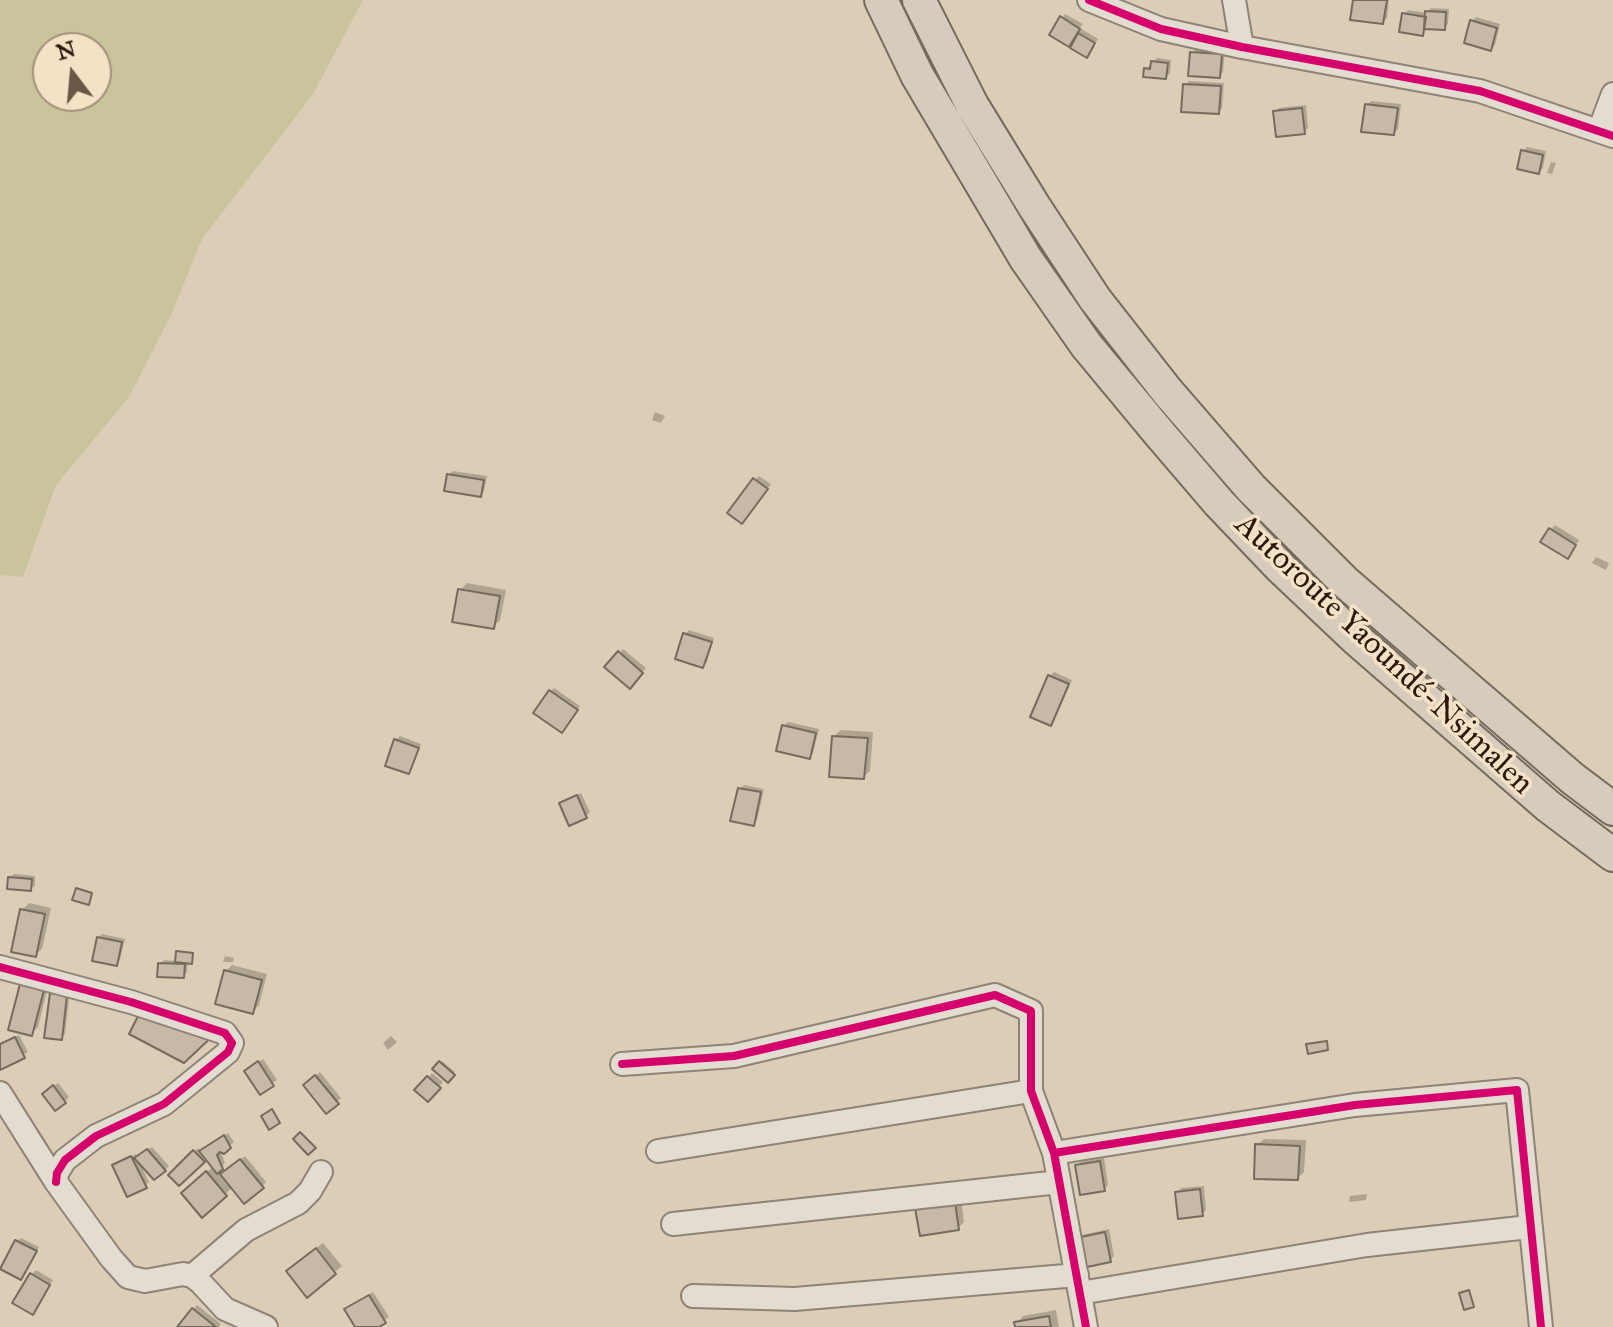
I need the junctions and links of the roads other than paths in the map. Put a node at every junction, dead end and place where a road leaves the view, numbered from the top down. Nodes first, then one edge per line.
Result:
1 (881, 0) edge
2 (919, 0) edge
3 (1089, 0) edge
4 (1234, 0) edge
5 (1242, 47) junction
6 (1613, 94) edge
7 (1606, 134) edge
8 (1613, 809) edge
9 (1613, 855) edge
10 (0, 967) edge
11 (622, 1064) dead end
12 (1031, 1091) junction
13 (0, 1093) edge
14 (658, 1151) dead end
15 (1054, 1153) junction
16 (321, 1172) dead end
17 (56, 1182) junction
18 (1059, 1182) junction
19 (673, 1224) dead end
20 (1529, 1227) junction
21 (192, 1276) junction
22 (1078, 1284) junction
23 (693, 1296) dead end
24 (266, 1327) edge
25 (1086, 1327) edge
26 (1541, 1327) edge

1 - 9 highway, Autoroute Yaoundé-Nsimalen
2 - 8 highway, Autoroute Yaoundé-Nsimalen
3 - 5 street
4 - 5 street
5 - 7 street
6 - 7 street
10 - 17 street
11 - 12 street
12 - 14 street
12 - 15 street
13 - 17 street
15 - 18 street
15 - 20 street
16 - 21 street
17 - 21 street
18 - 19 street
18 - 22 street
20 - 22 street
20 - 26 street
21 - 24 street
22 - 23 street
22 - 25 street

